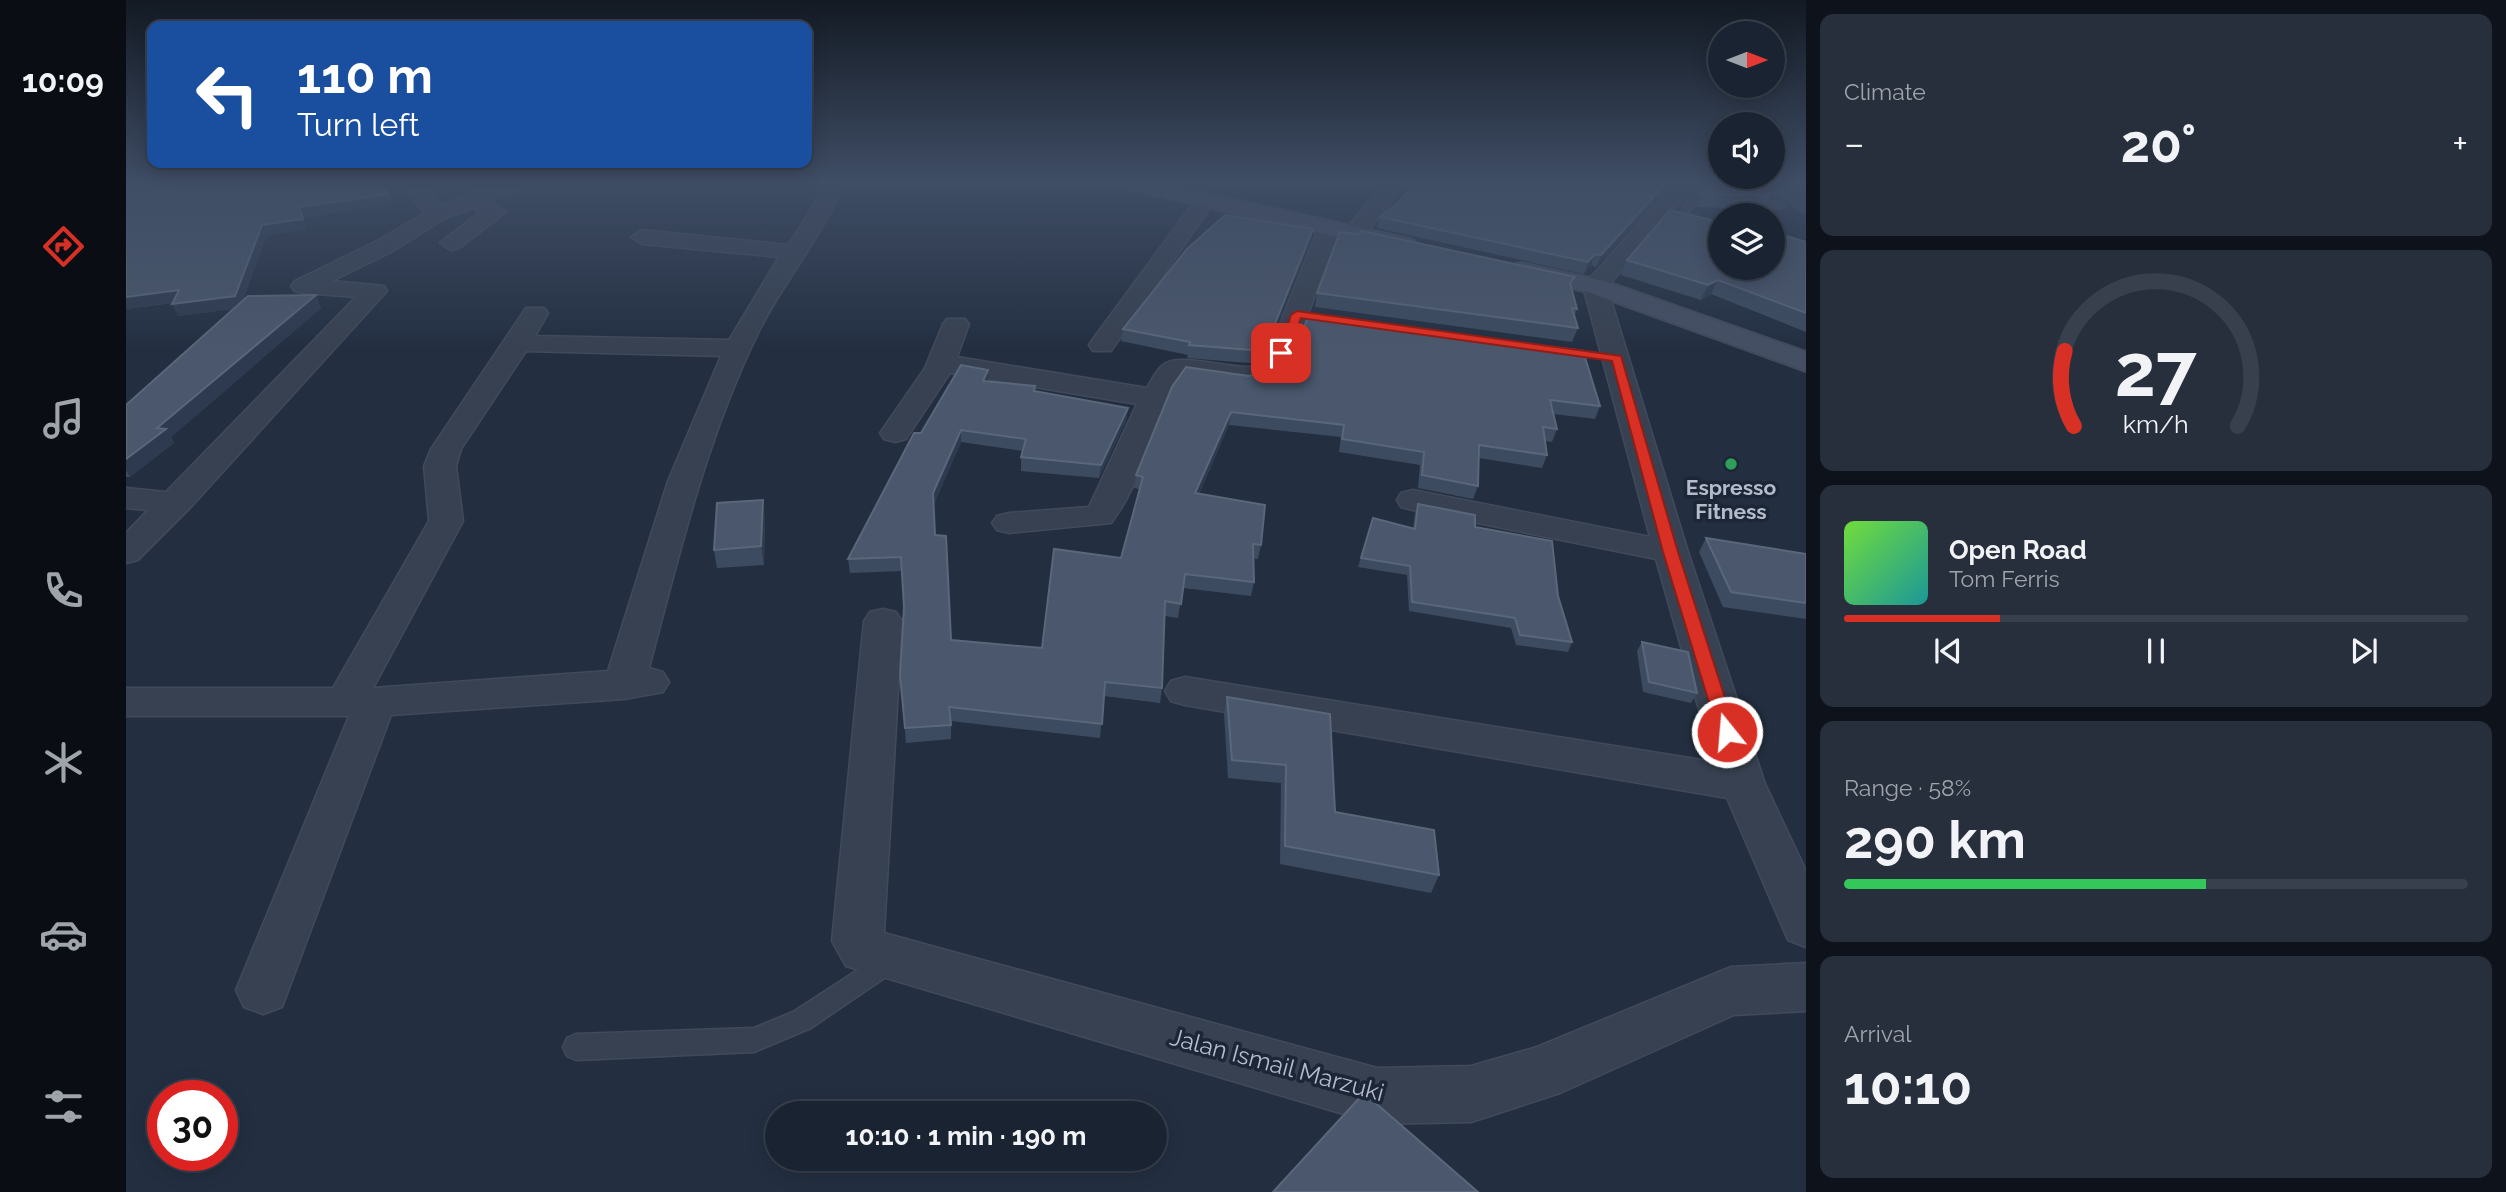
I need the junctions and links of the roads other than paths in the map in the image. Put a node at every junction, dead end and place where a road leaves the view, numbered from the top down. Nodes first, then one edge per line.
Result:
1 (399, 238) edge
2 (458, 238) edge
3 (649, 238) edge
4 (801, 238) edge
5 (1178, 238) edge
6 (1339, 238) edge
7 (1372, 238) edge
8 (1636, 238) edge
9 (451, 243) dead end
10 (1421, 248) edge
11 (792, 251) junction
12 (1501, 266) edge
13 (1595, 286) junction
14 (535, 313) dead end
15 (956, 324) dead end
16 (518, 343) junction
17 (1101, 345) dead end
18 (735, 348) junction
19 (1802, 357) edge
20 (941, 363) junction
21 (1154, 398) junction
22 (895, 433) dead end
23 (126, 498) edge
24 (1413, 500) dead end
25 (176, 503) junction
26 (1009, 523) dead end
27 (1671, 552) junction
28 (126, 553) edge
29 (883, 621) dead end
30 (1185, 691) dead end
31 (126, 702) edge
32 (360, 702) junction
33 (1743, 783) junction
34 (1806, 925) edge
35 (879, 954) junction
36 (1806, 987) edge
37 (264, 990) dead end
38 (576, 1047) dead end

1 - 25 street
2 - 9 street
3 - 11 street
4 - 11 street
5 - 17 street
6 - 21 street
7 - 10 street
8 - 13 street
11 - 18 street
12 - 13 street
13 - 19 street
13 - 27 street
14 - 16 street
15 - 20 street
16 - 18 street
16 - 32 street
18 - 32 street
20 - 21 street
20 - 22 street
21 - 26 street
23 - 25 street
24 - 27 street
25 - 28 street
27 - 33 street
29 - 35 street
30 - 33 street
31 - 32 street
32 - 37 street
33 - 34 street
35 - 36 street, Jalan Ismail Marzuki
35 - 38 lane

